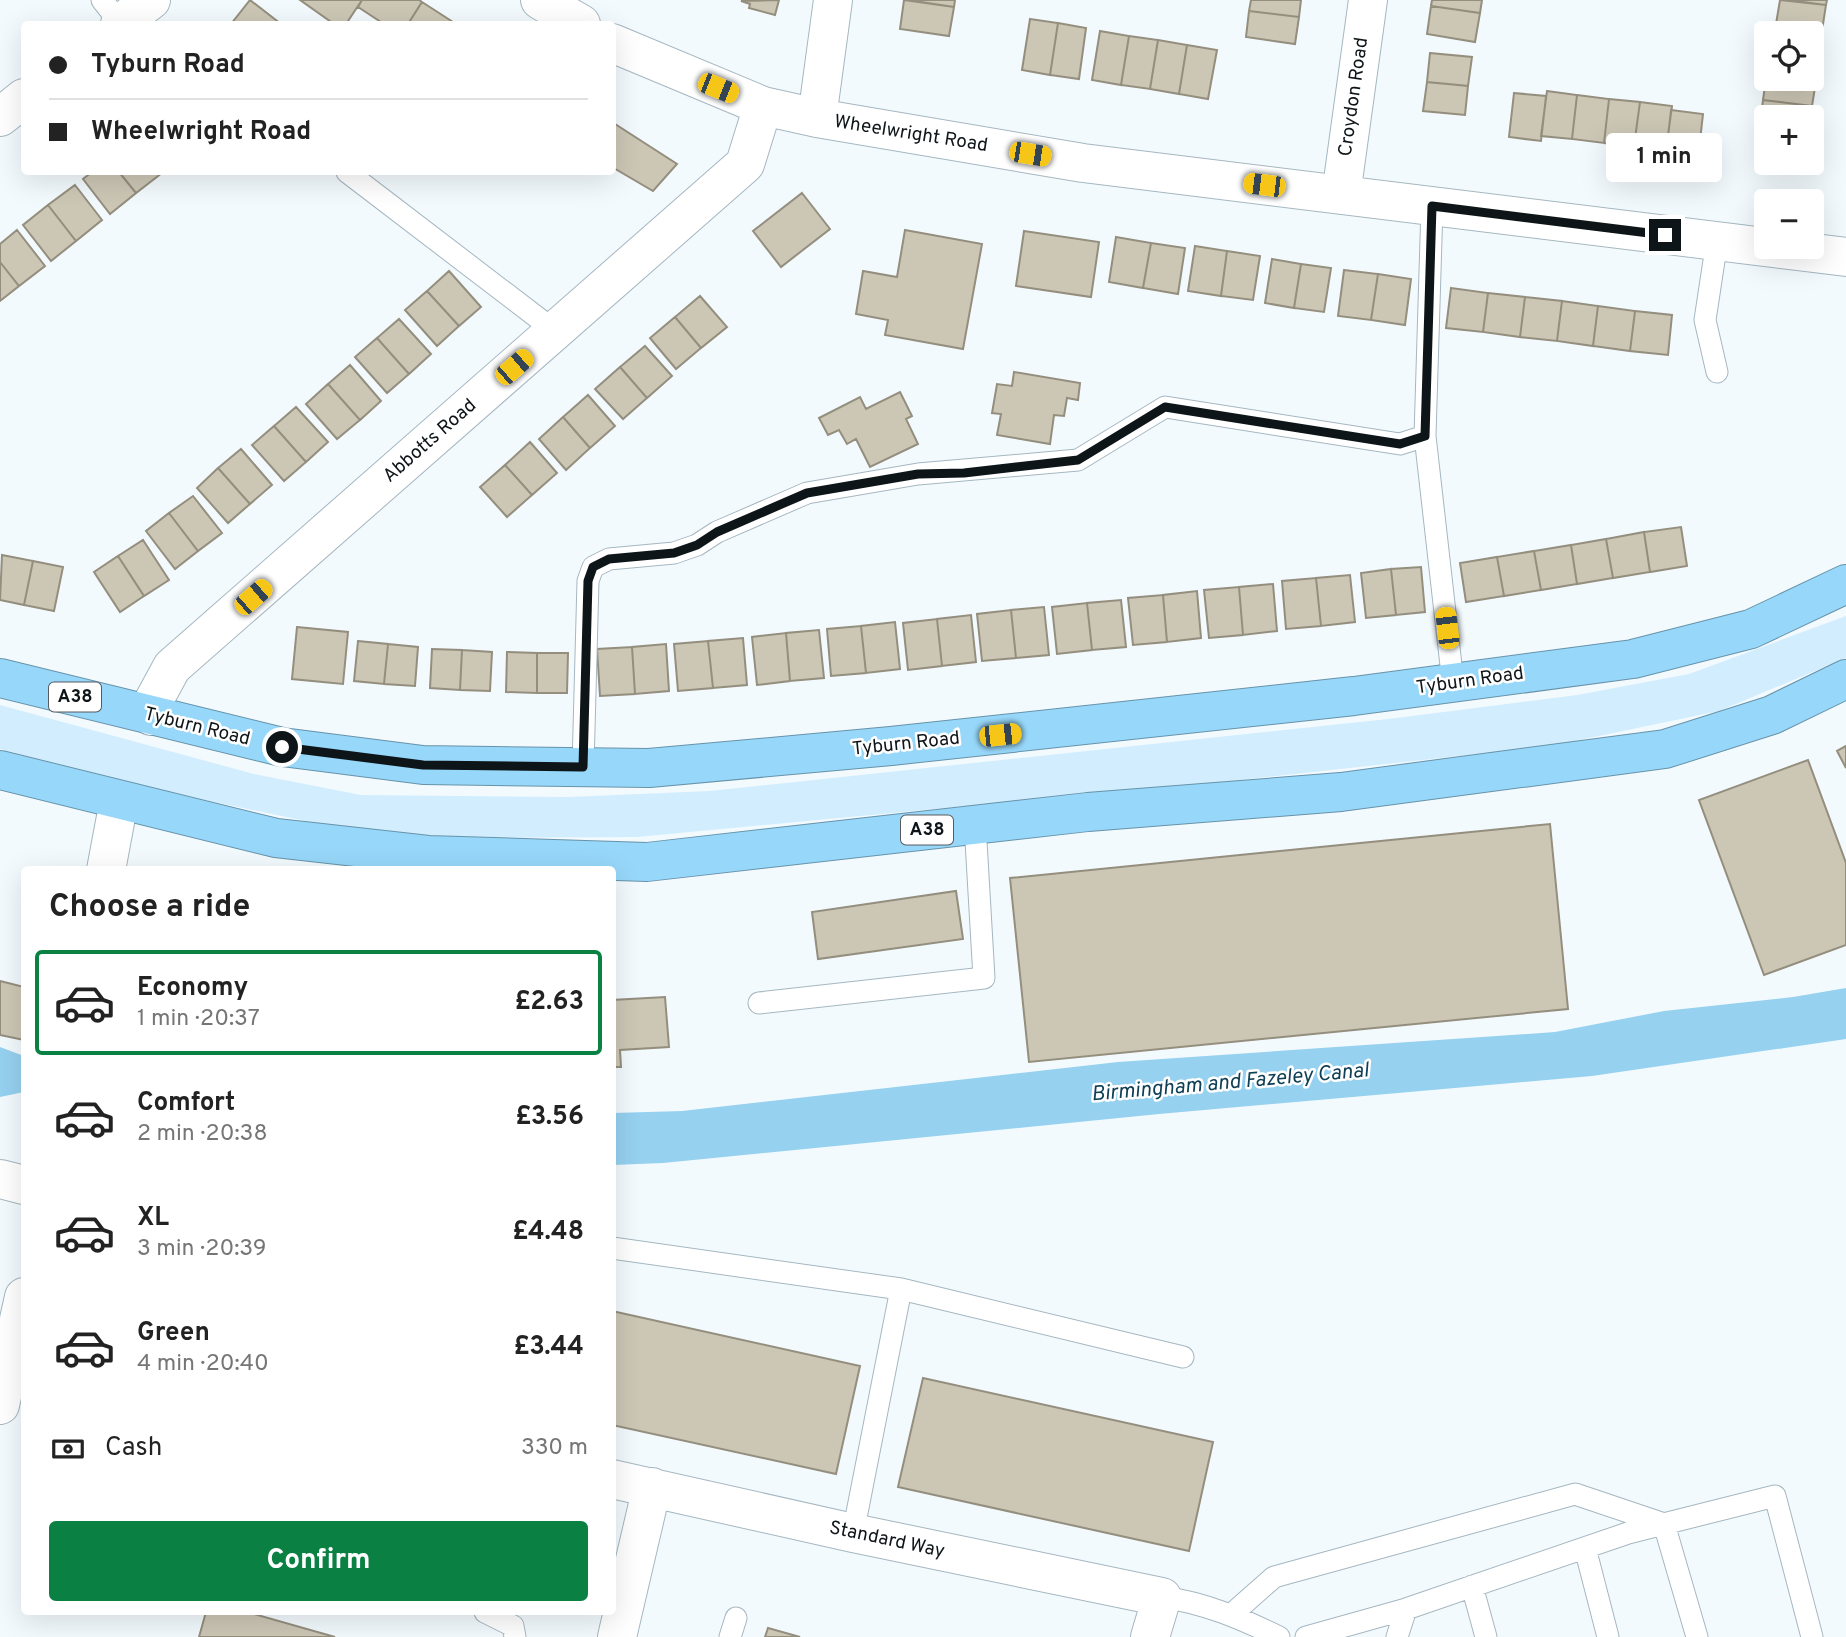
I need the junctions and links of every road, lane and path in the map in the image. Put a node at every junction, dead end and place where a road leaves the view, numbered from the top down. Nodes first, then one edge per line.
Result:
1 (102, 0) edge
2 (540, 0) edge
3 (833, 0) edge
4 (1368, 0) edge
5 (137, 17) edge
6 (576, 21) edge
7 (616, 45) edge
8 (21, 100) edge
9 (763, 106) junction
10 (0, 117) edge
11 (817, 118) junction
12 (351, 175) edge
13 (1341, 195) junction
14 (1432, 206) junction
15 (1717, 241) junction
16 (1846, 257) edge
17 (555, 331) junction
18 (1717, 372) dead end
19 (1425, 436) junction
20 (1846, 584) edge
21 (0, 678) edge
22 (1846, 679) edge
23 (1453, 683) junction
24 (151, 716) junction
25 (583, 767) junction
26 (0, 771) edge
27 (119, 801) junction
28 (975, 824) junction
29 (107, 866) edge
30 (759, 1003) dead end
31 (0, 1179) edge
32 (21, 1184) edge
33 (616, 1249) edge
34 (901, 1289) junction
35 (21, 1310) edge
36 (1183, 1357) dead end
37 (0, 1405) edge
38 (21, 1412) edge
39 (0, 1413) edge
40 (616, 1480) edge
41 (652, 1487) junction
42 (1664, 1524) junction
43 (853, 1533) junction
44 (1585, 1548) junction
45 (1472, 1586) junction
46 (1162, 1597) junction
47 (1406, 1609) junction
48 (1233, 1614) junction
49 (491, 1615) edge
50 (515, 1637) edge
51 (617, 1637) edge
52 (1150, 1637) edge
53 (1279, 1637) edge
54 (1306, 1637) edge
55 (1397, 1637) edge
56 (1486, 1637) edge
57 (1608, 1637) edge
58 (1697, 1637) edge
59 (1812, 1637) edge

1 - 5 lane
2 - 6 street
3 - 11 street
4 - 13 street, Croydon Road
7 - 9 street, Wheelwright Road
8 - 10 street
9 - 11 street, Wheelwright Road
9 - 17 street, Abbotts Road
11 - 13 street, Wheelwright Road
12 - 17 lane
13 - 14 street, Wheelwright Road
14 - 15 street, Wheelwright Road
14 - 19 lane
15 - 16 street, Wheelwright Road
15 - 18 lane
17 - 24 street, Abbotts Road
19 - 23 lane
19 - 25 lane
20 - 23 highway, Tyburn Road / A38
21 - 24 highway, Tyburn Road / A38
22 - 28 highway, A38
23 - 25 highway, Tyburn Road / A38
24 - 25 highway, Tyburn Road / A38
26 - 27 highway, A38
27 - 28 highway, A38
27 - 29 street
28 - 30 lane
31 - 32 street
33 - 34 lane
34 - 36 lane
34 - 43 lane
35 - 37 street
38 - 39 street
40 - 41 street, Standard Way
41 - 43 street, Standard Way
41 - 51 street
42 - 44 lane
42 - 48 lane
42 - 58 lane
42 - 59 lane
43 - 46 street, Standard Way
44 - 45 lane
44 - 57 lane
45 - 47 lane
45 - 56 lane
46 - 48 lane
46 - 52 street
47 - 54 lane
47 - 55 lane
48 - 53 lane
49 - 50 lane

